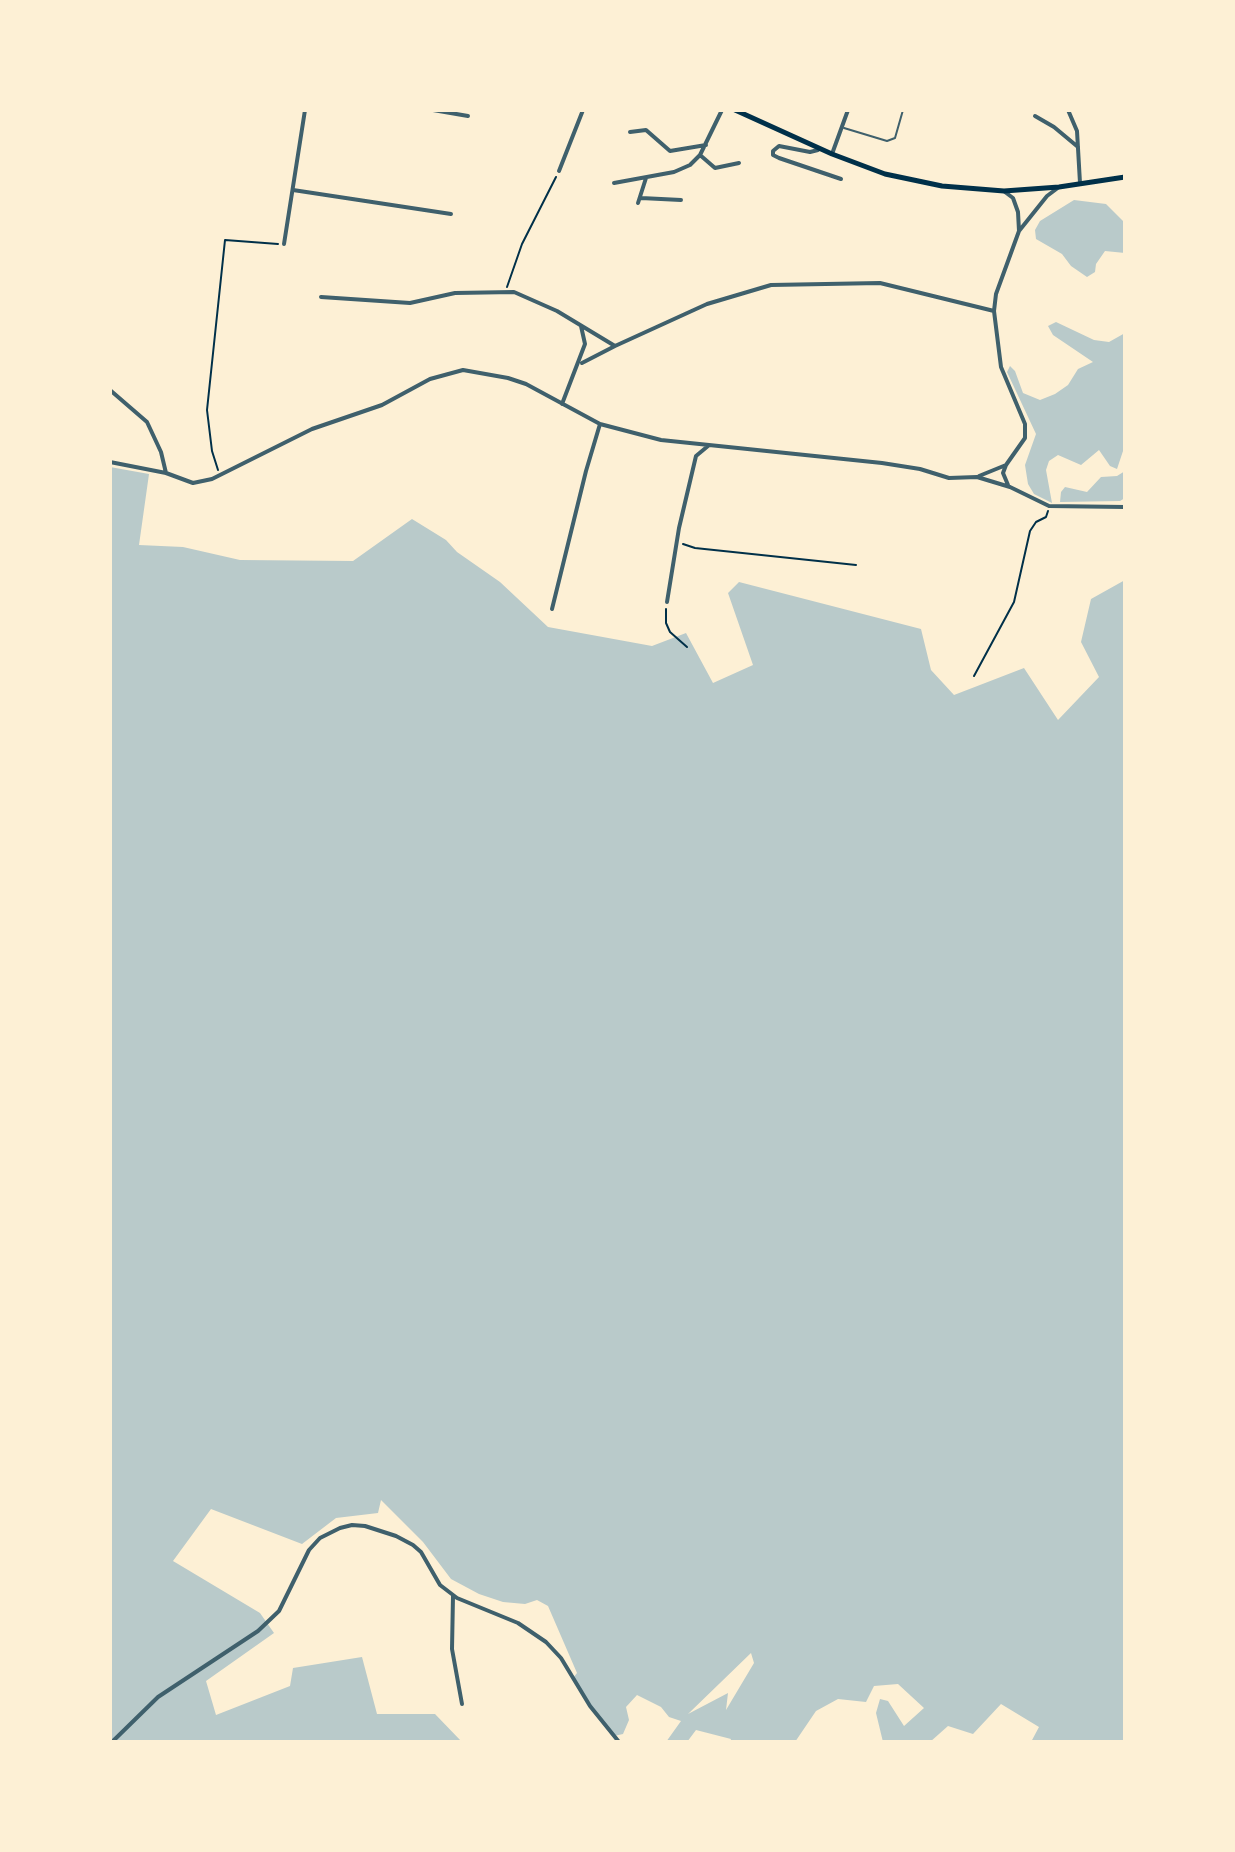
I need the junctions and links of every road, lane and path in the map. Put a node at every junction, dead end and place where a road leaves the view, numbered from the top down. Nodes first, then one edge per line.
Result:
1 (305, 110) edge
2 (433, 110) edge
3 (583, 110) edge
4 (722, 110) edge
5 (735, 110) edge
6 (848, 110) edge
7 (903, 110) edge
8 (1068, 110) edge
9 (468, 116) dead end
10 (1035, 116) dead end
11 (843, 128) junction
12 (630, 132) dead end
13 (706, 145) junction
14 (1078, 147) junction
15 (821, 149) junction
16 (832, 154) junction
17 (700, 155) junction
18 (739, 163) dead end
19 (559, 171) joint
20 (1125, 177) edge
21 (646, 178) junction
22 (841, 179) dead end
23 (614, 183) dead end
24 (1080, 183) junction
25 (1059, 187) junction
26 (293, 190) junction
27 (1004, 191) junction
28 (681, 200) dead end
29 (451, 214) dead end
30 (1019, 231) junction
31 (284, 244) joint
32 (505, 292) junction
33 (321, 297) dead end
34 (994, 311) junction
35 (580, 324) junction
36 (615, 346) junction
37 (580, 364) junction
38 (110, 390) edge
39 (562, 404) junction
40 (600, 424) junction
41 (708, 446) junction
42 (110, 462) edge
43 (1006, 465) junction
44 (166, 473) junction
45 (220, 475) junction
46 (977, 477) junction
47 (1010, 487) junction
48 (1049, 506) junction
49 (1125, 507) edge
50 (677, 541) junction
51 (856, 565) dead end
52 (667, 602) joint
53 (552, 609) dead end
54 (687, 647) dead end
55 (974, 676) dead end
56 (453, 1595) junction
57 (462, 1704) dead end
58 (112, 1742) edge
59 (619, 1742) edge

1 - 26 street
2 - 9 street
3 - 19 street
4 - 13 street
5 - 15 main road
6 - 11 street
7 - 11 lane
8 - 14 street
10 - 14 street
11 - 16 street
12 - 13 street
13 - 17 street
14 - 24 street
15 - 16 main road
15 - 22 street
16 - 27 main road
17 - 18 street
17 - 21 street
19 - 32 path
20 - 24 main road
21 - 23 street
21 - 28 street
24 - 25 main road
25 - 27 main road
25 - 30 street
26 - 29 street
26 - 31 street
27 - 30 street
30 - 34 street
31 - 45 path
32 - 33 street
32 - 35 street
34 - 36 street
34 - 43 street
35 - 36 street
35 - 37 street
36 - 37 street
37 - 39 street
38 - 44 street
39 - 40 street
39 - 45 street
40 - 41 street
40 - 53 street
41 - 46 street
41 - 50 street
42 - 44 street
43 - 46 street
43 - 47 street
44 - 45 street
46 - 47 street
47 - 48 street
48 - 49 street
48 - 55 path
50 - 51 path
50 - 52 street
52 - 54 path
56 - 57 street
56 - 58 street
56 - 59 street

